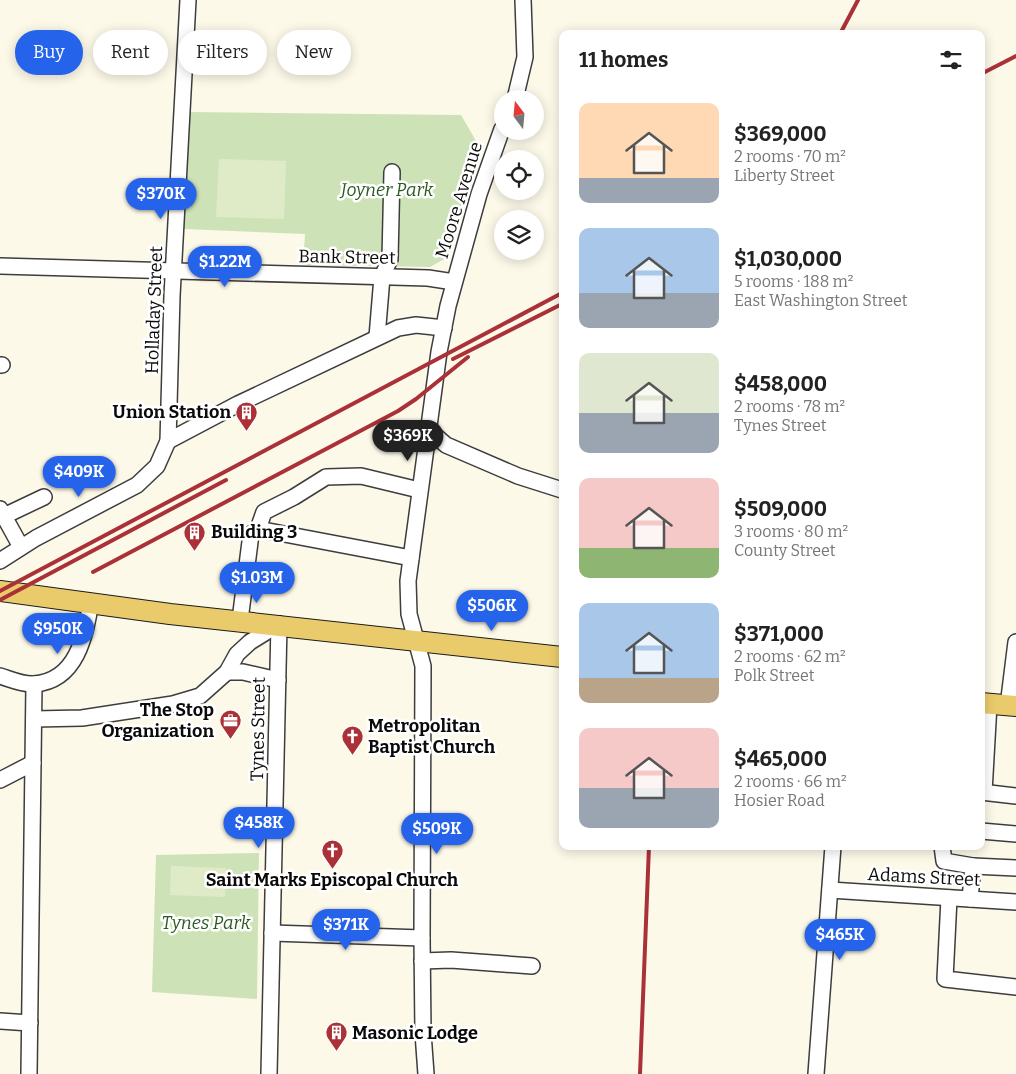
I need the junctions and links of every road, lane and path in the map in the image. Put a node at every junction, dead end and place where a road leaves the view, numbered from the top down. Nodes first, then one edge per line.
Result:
1 (188, 0) edge
2 (523, 0) edge
3 (517, 90) edge
4 (498, 140) edge
5 (392, 172) dead end
6 (0, 266) edge
7 (174, 272) junction
8 (382, 276) junction
9 (454, 282) junction
10 (444, 328) junction
11 (377, 337) junction
12 (429, 430) junction
13 (168, 441) junction
14 (559, 489) edge
15 (419, 490) junction
16 (44, 497) dead end
17 (2, 513) edge
18 (258, 529) junction
19 (21, 547) junction
20 (411, 558) junction
21 (0, 561) edge
22 (0, 591) edge
23 (91, 602) junction
24 (240, 620) junction
25 (279, 624) junction
26 (418, 641) junction
27 (1016, 642) edge
28 (559, 657) edge
29 (1015, 659) edge
30 (227, 672) junction
31 (0, 676) edge
32 (278, 680) junction
33 (34, 684) junction
34 (999, 705) edge
35 (34, 719) junction
36 (985, 753) edge
37 (33, 763) junction
38 (0, 780) edge
39 (985, 792) edge
40 (1016, 796) edge
41 (985, 831) edge
42 (1016, 834) edge
43 (833, 850) edge
44 (943, 850) edge
45 (973, 866) junction
46 (1016, 868) edge
47 (830, 890) junction
48 (950, 898) junction
49 (970, 899) junction
50 (1016, 902) edge
51 (272, 933) junction
52 (422, 938) junction
53 (422, 961) junction
54 (532, 966) dead end
55 (1016, 987) edge
56 (0, 1021) edge
57 (30, 1023) junction
58 (819, 1072) edge
59 (29, 1074) edge
60 (269, 1074) edge
61 (426, 1074) edge

1 - 7 street, Holladay Street
2 - 3 street
4 - 9 street, Moore Avenue
5 - 8 street
6 - 7 street, Bank Street
7 - 8 street, Bank Street
7 - 13 street, Holladay Street
8 - 9 street, Bank Street
8 - 11 street
9 - 10 street, Moore Avenue
10 - 11 street
10 - 12 street, Moore Avenue
11 - 13 street
12 - 14 street
12 - 15 street, Moore Avenue
13 - 19 street
15 - 18 street
15 - 20 street, Moore Avenue
16 - 17 street
17 - 19 street
18 - 20 street
18 - 24 street
19 - 21 street
20 - 26 street, Moore Avenue
22 - 23 main road
23 - 24 main road
23 - 33 street
24 - 25 main road
25 - 26 main road
25 - 30 street
25 - 32 street, Tynes Street
26 - 28 main road
26 - 52 street, Moore Avenue
27 - 29 street
29 - 34 street
30 - 32 street
30 - 35 street
31 - 33 street
32 - 51 street, Tynes Street
33 - 35 street
34 - 36 street
35 - 37 street
37 - 38 street
37 - 57 street
39 - 40 street
41 - 42 street
43 - 47 street
44 - 45 street
45 - 46 street
45 - 49 street
47 - 48 street, Adams Street
47 - 58 street
48 - 49 street, Adams Street
48 - 55 street
49 - 50 street, Adams Street
51 - 52 street
51 - 60 street, Tynes Street
52 - 53 street, Moore Avenue
53 - 54 street
53 - 61 street, Moore Avenue
56 - 57 street
57 - 59 street

